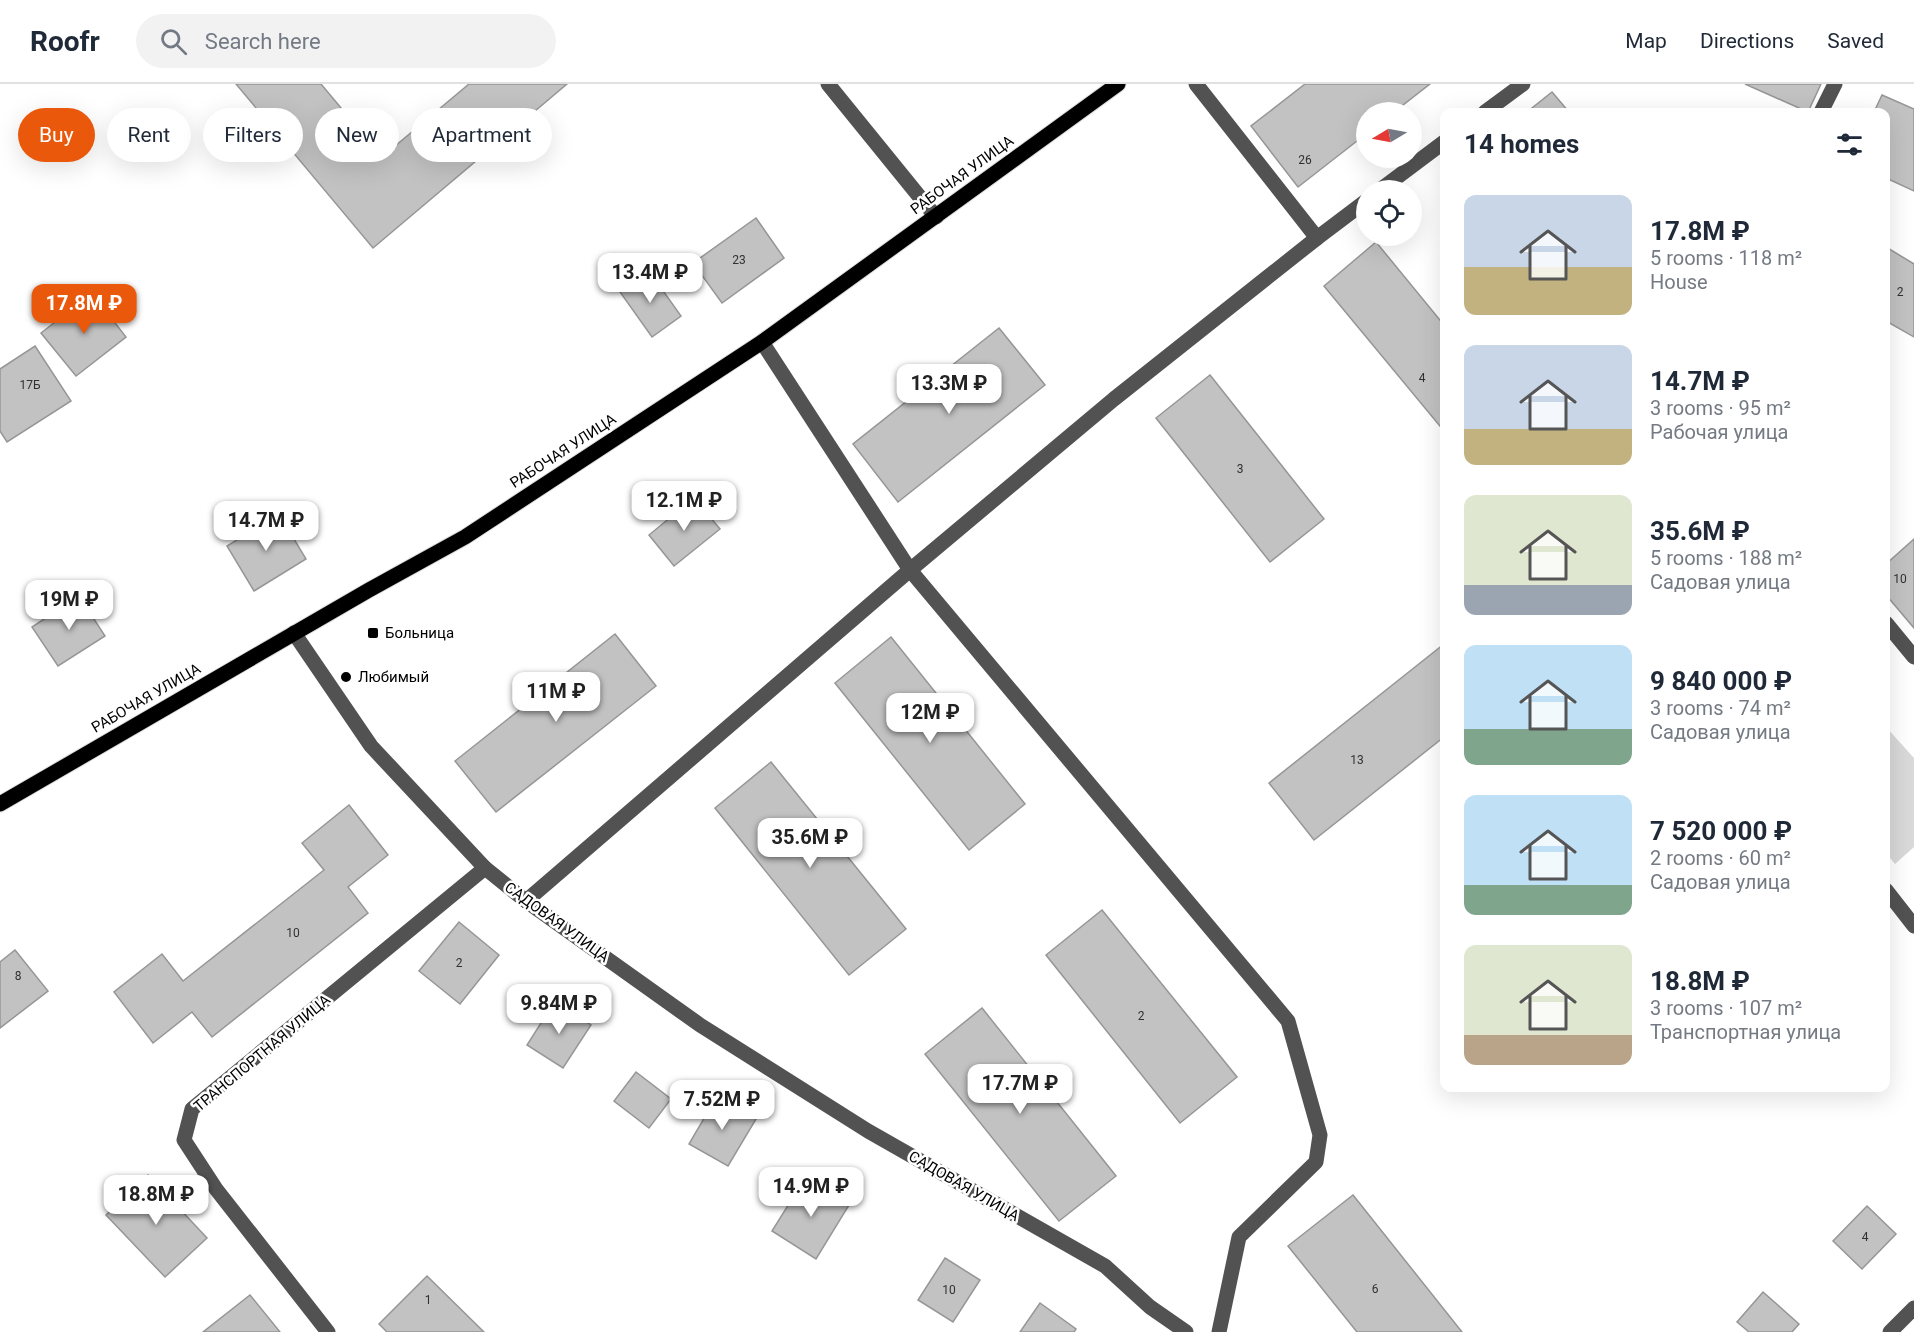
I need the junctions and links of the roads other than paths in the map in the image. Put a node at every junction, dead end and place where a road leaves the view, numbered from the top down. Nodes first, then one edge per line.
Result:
1 (828, 84) edge
2 (1118, 84) edge
3 (1196, 84) edge
4 (1522, 84) edge
5 (1835, 84) edge
6 (1490, 108) edge
7 (1823, 108) edge
8 (1440, 145) edge
9 (1393, 180) edge
10 (1356, 209) edge
11 (936, 217) junction
12 (1317, 238) junction
13 (762, 342) junction
14 (910, 570) junction
15 (1890, 628) edge
16 (294, 633) junction
17 (1914, 657) edge
18 (0, 804) edge
19 (485, 868) junction
20 (1890, 895) edge
21 (526, 901) junction
22 (1914, 926) edge
23 (1914, 1308) edge
24 (328, 1332) edge
25 (1186, 1332) edge
26 (1219, 1332) edge
27 (1890, 1332) edge

1 - 11 street
2 - 11 main road, РАБОЧАЯ УЛИЦА
3 - 12 street
4 - 6 street
5 - 7 street
8 - 9 street
10 - 12 street
11 - 13 main road, РАБОЧАЯ УЛИЦА
12 - 14 street
13 - 14 street
13 - 16 main road, РАБОЧАЯ УЛИЦА
14 - 21 street
14 - 26 street
15 - 17 street
16 - 18 main road, РАБОЧАЯ УЛИЦА
16 - 19 street, САДОВАЯ УЛИЦА
19 - 21 street, САДОВАЯ УЛИЦА
19 - 24 street, ТРАНСПОРТНАЯ УЛИЦА
20 - 22 street
21 - 25 street, САДОВАЯ УЛИЦА
23 - 27 street

